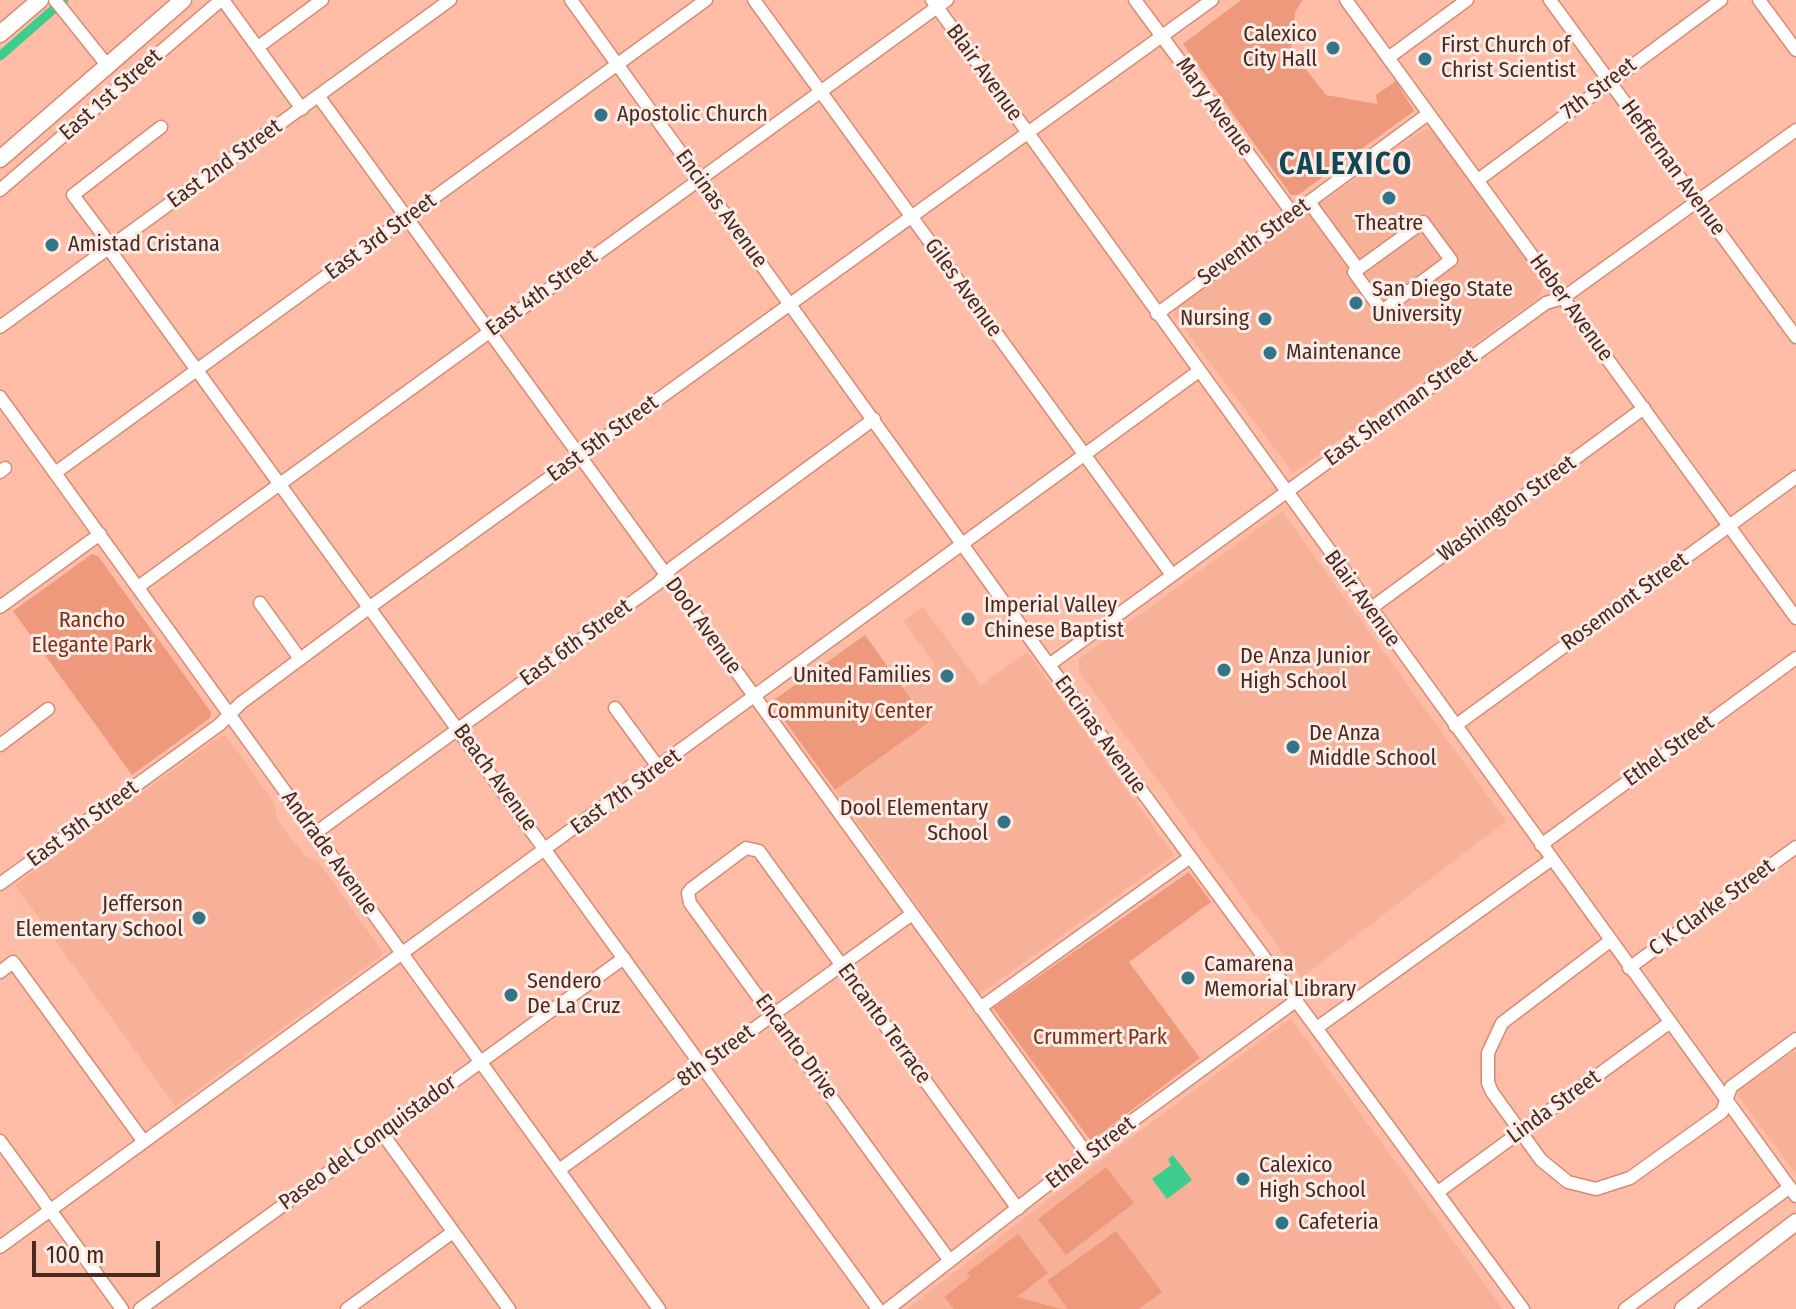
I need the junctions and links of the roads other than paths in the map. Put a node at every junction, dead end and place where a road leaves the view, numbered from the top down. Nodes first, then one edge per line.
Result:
1 (40, 0) edge
2 (55, 0) edge
3 (183, 0) edge
4 (222, 0) edge
5 (322, 0) edge
6 (450, 0) edge
7 (571, 0) edge
8 (706, 0) edge
9 (754, 0) edge
10 (1135, 0) edge
11 (1212, 0) edge
12 (1346, 0) edge
13 (1467, 0) edge
14 (1550, 0) edge
15 (1721, 0) edge
16 (1759, 0) edge
17 (939, 2) edge
18 (0, 34) edge
19 (1162, 36) junction
20 (258, 47) junction
21 (1796, 50) edge
22 (1388, 58) junction
23 (107, 65) junction
24 (617, 66) junction
25 (1609, 80) junction
26 (820, 90) junction
27 (319, 97) junction
28 (302, 109) junction
29 (1428, 114) junction
30 (161, 127) dead end
31 (1796, 130) edge
32 (1027, 131) junction
33 (0, 159) edge
34 (700, 178) junction
35 (1478, 180) junction
36 (0, 190) edge
37 (1697, 201) junction
38 (1309, 202) junction
39 (1293, 214) junction
40 (911, 216) junction
41 (408, 218) junction
42 (111, 248) junction
43 (1358, 269) junction
44 (1563, 298) junction
45 (789, 304) junction
46 (1157, 314) junction
47 (0, 327) edge
48 (490, 332) junction
49 (1796, 337) edge
50 (198, 369) junction
51 (1199, 371) junction
52 (0, 397) edge
53 (1644, 408) junction
54 (874, 419) junction
55 (580, 455) junction
56 (1084, 456) junction
57 (55, 473) junction
58 (1796, 477) edge
59 (281, 483) junction
60 (1287, 491) junction
61 (1730, 526) junction
62 (100, 534) junction
63 (964, 545) junction
64 (666, 574) junction
65 (1172, 575) junction
66 (138, 587) junction
67 (260, 603) dead end
68 (0, 607) edge
69 (370, 607) junction
70 (1370, 609) junction
71 (1796, 618) edge
72 (1796, 658) edge
73 (300, 659) junction
74 (1049, 665) junction
75 (755, 698) junction
76 (615, 708) dead end
77 (48, 709) dead end
78 (229, 715) junction
79 (1455, 726) junction
80 (459, 729) junction
81 (1, 742) edge
82 (659, 768) junction
83 (314, 834) junction
84 (1541, 845) junction
85 (1796, 847) edge
86 (746, 848) joint
87 (547, 850) junction
88 (1189, 858) junction
89 (1552, 859) junction
90 (0, 884) edge
91 (912, 914) junction
92 (1610, 941) junction
93 (403, 954) junction
94 (624, 958) junction
95 (842, 965) junction
96 (1629, 968) junction
97 (0, 972) edge
98 (1297, 1000) junction
99 (980, 1008) junction
100 (773, 1015) junction
101 (1669, 1023) junction
102 (1318, 1027) junction
103 (1796, 1039) edge
104 (480, 1062) junction
105 (702, 1066) junction
106 (1726, 1101) junction
107 (1520, 1132) junction
108 (382, 1133) junction
109 (0, 1141) edge
110 (144, 1142) junction
111 (1087, 1154) junction
112 (559, 1170) junction
113 (1793, 1191) edge
114 (1438, 1192) junction
115 (1018, 1209) junction
116 (50, 1210) junction
117 (1796, 1222) edge
118 (453, 1232) junction
119 (0, 1247) edge
120 (950, 1261) junction
121 (122, 1309) edge
122 (140, 1309) edge
123 (347, 1309) edge
124 (509, 1309) edge
125 (659, 1309) edge
126 (878, 1309) edge
127 (888, 1309) edge
128 (1523, 1309) edge
129 (1625, 1309) edge
130 (1683, 1309) edge

1 - 18 main road
2 - 23 street
3 - 23 main road
4 - 20 street
4 - 36 street, East 1st Street
5 - 20 street
6 - 27 street, East 2nd Street
7 - 24 street, Encinas Avenue
8 - 24 street, East 3rd Street
9 - 26 street, Giles Avenue
10 - 19 street, Mary Avenue
11 - 19 street, East 5th Street
12 - 22 street, Heber Avenue
13 - 22 street
14 - 25 street, Heffernan Avenue
15 - 25 street, 7th Street
16 - 21 street
17 - 26 street, East 4th Street
17 - 32 street, Blair Avenue
19 - 32 street, East 5th Street
19 - 39 street, Mary Avenue
20 - 28 street
22 - 29 street, Heber Avenue
23 - 33 main road
24 - 34 street, Encinas Avenue
24 - 41 street, East 3rd Street
25 - 35 street, 7th Street
25 - 37 street, Heffernan Avenue
26 - 34 street, East 4th Street
26 - 40 street, Giles Avenue
27 - 28 street, East 2nd Street
27 - 41 street, Dool Avenue
28 - 42 street, East 2nd Street
29 - 35 street, Heber Avenue
29 - 38 street, Seventh Street
30 - 42 street, Beach Avenue
31 - 37 street, East Sherman Street
32 - 40 street, East 5th Street
32 - 46 street, Blair Avenue
34 - 45 street, Encinas Avenue
34 - 48 street, East 4th Street
35 - 44 street, Heber Avenue
37 - 44 street, East Sherman Street
37 - 49 street, Heffernan Avenue
38 - 39 street, Seventh Street
38 - 43 street
39 - 46 street, Seventh Street
40 - 45 street, East 5th Street
40 - 56 street, Giles Avenue
41 - 48 street, Dool Avenue
41 - 50 street, East 3rd Street
42 - 47 street, East 2nd Street
42 - 50 street, Beach Avenue
43 - 43 street
44 - 53 street, Heber Avenue
44 - 60 street, East Sherman Street
45 - 54 street, Encinas Avenue
45 - 55 street, East 5th Street
46 - 51 street, Blair Avenue
48 - 55 street, Dool Avenue
48 - 59 street, East 4th Street
50 - 57 street, East 3rd Street
50 - 59 street, Beach Avenue
51 - 56 street, East 7th Street
51 - 60 street, Blair Avenue
52 - 57 street, Andrade Avenue
53 - 61 street, Heber Avenue
53 - 70 street, Washington Street
54 - 63 street, Encinas Avenue
54 - 64 street, East 6th Street
55 - 64 street, Dool Avenue
55 - 69 street, East 5th Street
56 - 63 street, East 7th Street
56 - 65 street, Giles Avenue
57 - 62 street, Andrade Avenue
58 - 61 street, Rosemont Street
59 - 66 street, East 4th Street
59 - 69 street, Beach Avenue
60 - 65 street, East Sherman Street
60 - 70 street, Blair Avenue
61 - 71 street, Heber Avenue
61 - 79 street, Rosemont Street
62 - 66 street, Andrade Avenue
62 - 68 street
63 - 74 street, Encinas Avenue
63 - 75 street, East 7th Street
64 - 75 street, Dool Avenue
64 - 80 street, East 6th Street
65 - 74 street, East Sherman Street
66 - 78 street, Andrade Avenue
67 - 73 street
69 - 73 street, East 5th Street
69 - 80 street, Beach Avenue
70 - 79 street, Blair Avenue
72 - 84 street, Ethel Street
73 - 78 street, East 5th Street
74 - 88 street, Encinas Avenue
75 - 82 street, East 7th Street
75 - 91 street, Dool Avenue
76 - 82 street
77 - 81 street
78 - 83 street, Andrade Avenue
78 - 90 street, East 5th Street
79 - 84 street, Blair Avenue
80 - 83 street, East 6th Street
80 - 87 street, Beach Avenue
82 - 87 street, East 7th Street
83 - 93 street, Andrade Avenue
84 - 89 street, Blair Avenue
85 - 96 street, C K Clarke Street
86 - 95 street, Encanto Terrace
86 - 100 street, Encanto Drive
87 - 93 street, East 7th Street
87 - 94 street, Beach Avenue
88 - 98 street, Encinas Avenue
88 - 99 street
89 - 92 street, Blair Avenue
89 - 102 street
91 - 95 street, 8th Street
91 - 99 street, Dool Avenue
92 - 96 street, Blair Avenue
92 - 107 street
93 - 104 street, Andrade Avenue
93 - 110 street, East 7th Street
94 - 104 street
94 - 105 street, Beach Avenue
95 - 100 street, 8th Street
95 - 115 street, Encanto Terrace
96 - 101 street, Blair Avenue
97 - 110 street
98 - 102 street, Encinas Avenue
98 - 111 street, Ethel Street
99 - 111 street, Dool Avenue
100 - 105 street, 8th Street
100 - 120 street, Encanto Drive
101 - 106 street, Blair Avenue
101 - 107 street, Linda Street
102 - 114 street, Encinas Avenue
103 - 106 street
104 - 108 street, Paseo del Conquistador
104 - 112 street, Andrade Avenue
105 - 112 street, 8th Street
105 - 126 street, Beach Avenue
106 - 107 street
106 - 113 street, Blair Avenue
107 - 114 street, Linda Street
108 - 118 street
108 - 122 street, Paseo del Conquistador
109 - 116 street
110 - 116 street, East 7th Street
111 - 115 street, Ethel Street
112 - 125 street, Andrade Avenue
113 - 129 street
114 - 128 street, Encinas Avenue
115 - 120 street, Ethel Street
116 - 119 street
116 - 121 street
117 - 130 main road
118 - 123 street
118 - 124 street
120 - 127 street, Ethel Street

